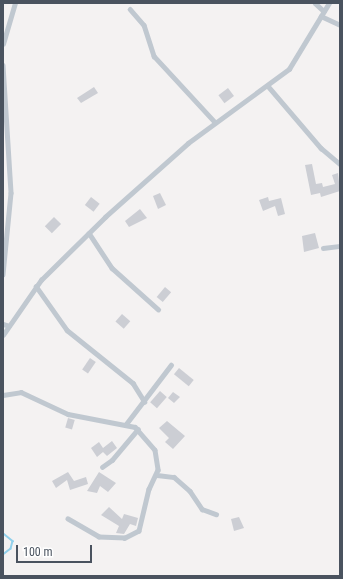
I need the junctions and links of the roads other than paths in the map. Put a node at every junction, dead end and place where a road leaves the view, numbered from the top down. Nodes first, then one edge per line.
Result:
1 (15, 3) edge
2 (315, 3) edge
3 (329, 3) edge
4 (130, 10) dead end
5 (322, 14) junction
6 (340, 25) edge
7 (3, 44) edge
8 (3, 65) edge
9 (268, 86) junction
10 (215, 122) junction
11 (340, 164) edge
12 (89, 233) junction
13 (340, 246) edge
14 (323, 248) dead end
15 (3, 275) edge
16 (36, 286) junction
17 (158, 309) dead end
18 (3, 324) edge
19 (9, 326) junction
20 (3, 335) edge
21 (171, 365) dead end
22 (3, 395) edge
23 (145, 402) junction
24 (126, 424) junction
25 (138, 429) junction
26 (102, 467) dead end
27 (157, 475) junction
28 (216, 514) dead end
29 (68, 519) dead end

1 - 7 street
2 - 5 street
3 - 5 street
4 - 10 street
5 - 6 street
5 - 9 street
8 - 15 street
9 - 10 street
9 - 11 street
10 - 12 street
12 - 16 street
12 - 17 street
13 - 14 street
16 - 19 street
16 - 23 street
18 - 19 street
19 - 20 street
21 - 23 street
22 - 24 street
23 - 24 street
24 - 25 street
25 - 26 street
25 - 27 street
27 - 28 street
27 - 29 street

